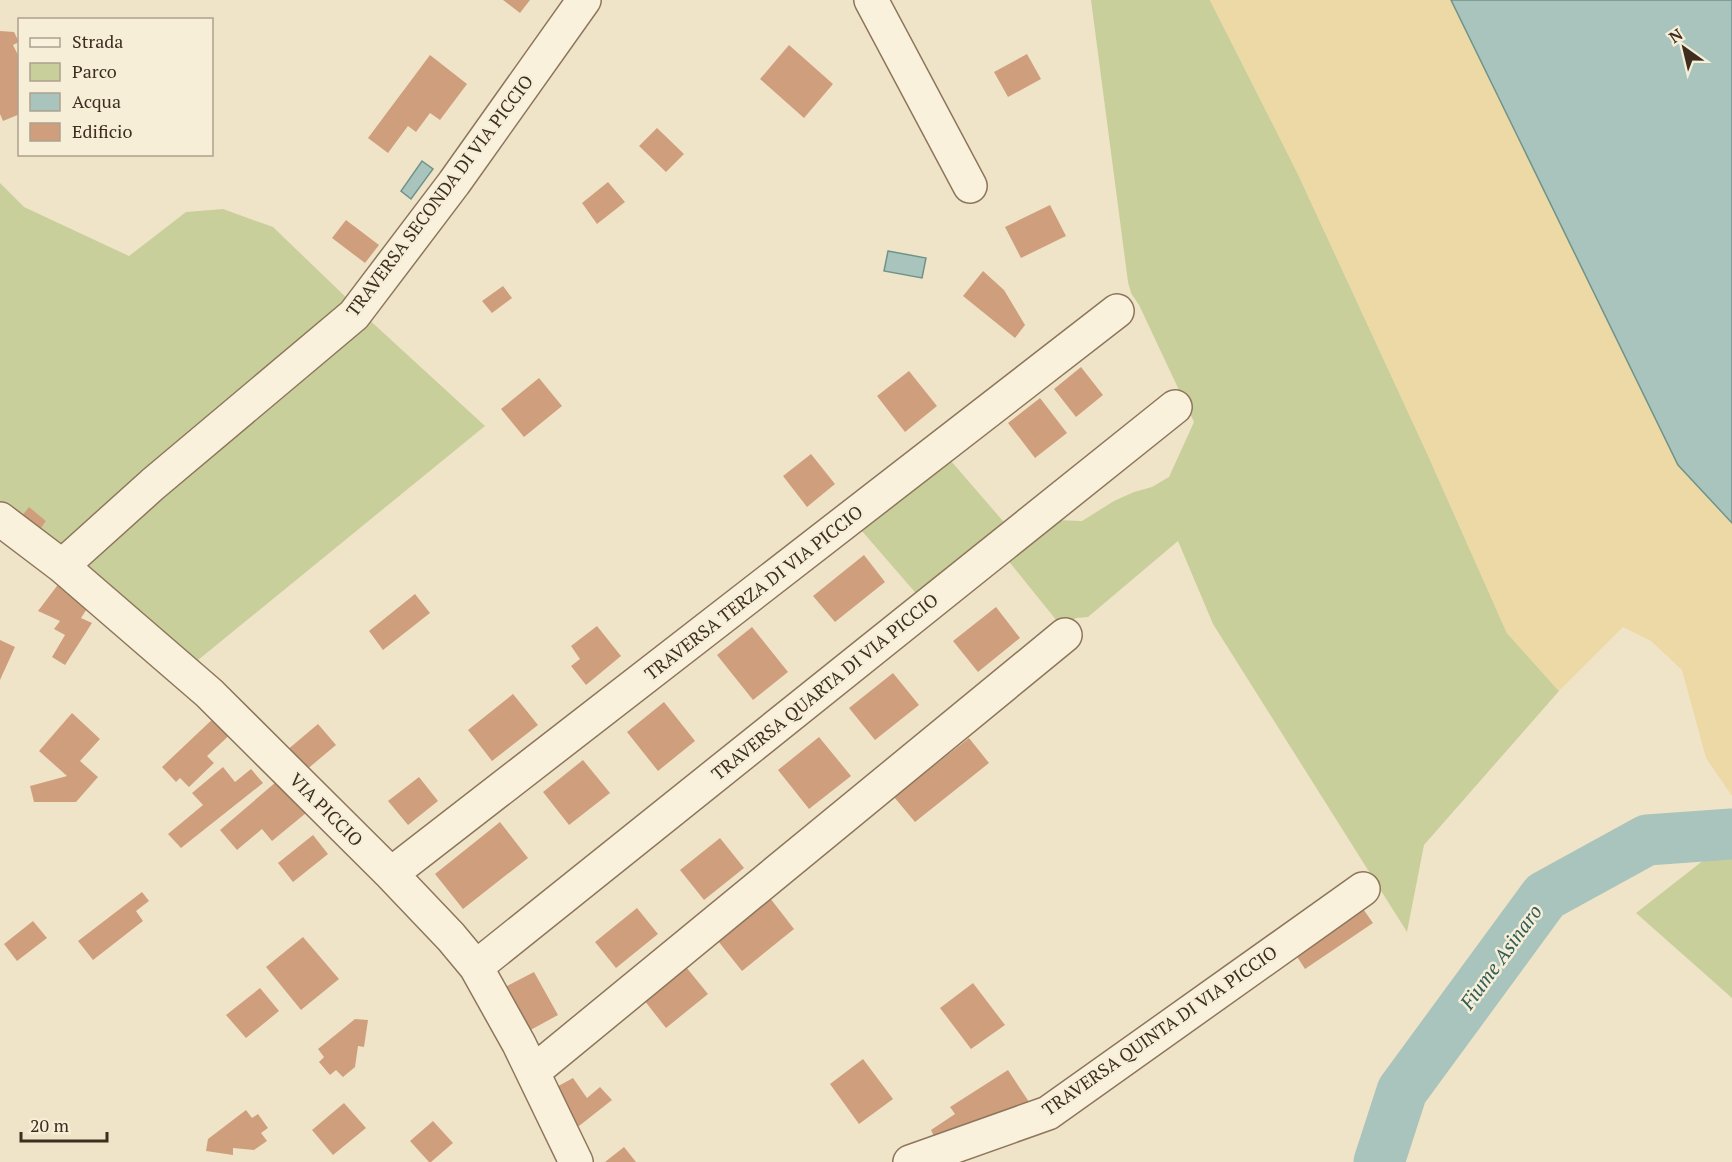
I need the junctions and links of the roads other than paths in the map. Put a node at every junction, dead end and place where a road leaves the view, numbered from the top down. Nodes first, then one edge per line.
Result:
1 (584, 0) edge
2 (871, 0) edge
3 (970, 186) dead end
4 (1117, 311) dead end
5 (1175, 407) dead end
6 (0, 519) edge
7 (62, 566) junction
8 (1065, 635) dead end
9 (390, 874) junction
10 (1363, 889) dead end
11 (476, 967) junction
12 (533, 1072) junction
13 (576, 1162) edge
14 (910, 1162) edge

1 - 7 street, TRAVERSA SECONDA DI VIA PICCIO
2 - 3 street
4 - 9 street, TRAVERSA TERZA DI VIA PICCIO
5 - 11 street, TRAVERSA QUARTA DI VIA PICCIO
6 - 7 street, VIA PICCIO
7 - 9 street, VIA PICCIO
8 - 12 street
9 - 11 street, VIA PICCIO
10 - 14 street, TRAVERSA QUINTA DI VIA PICCIO
11 - 12 street, VIA PICCIO
12 - 13 street, VIA PICCIO

